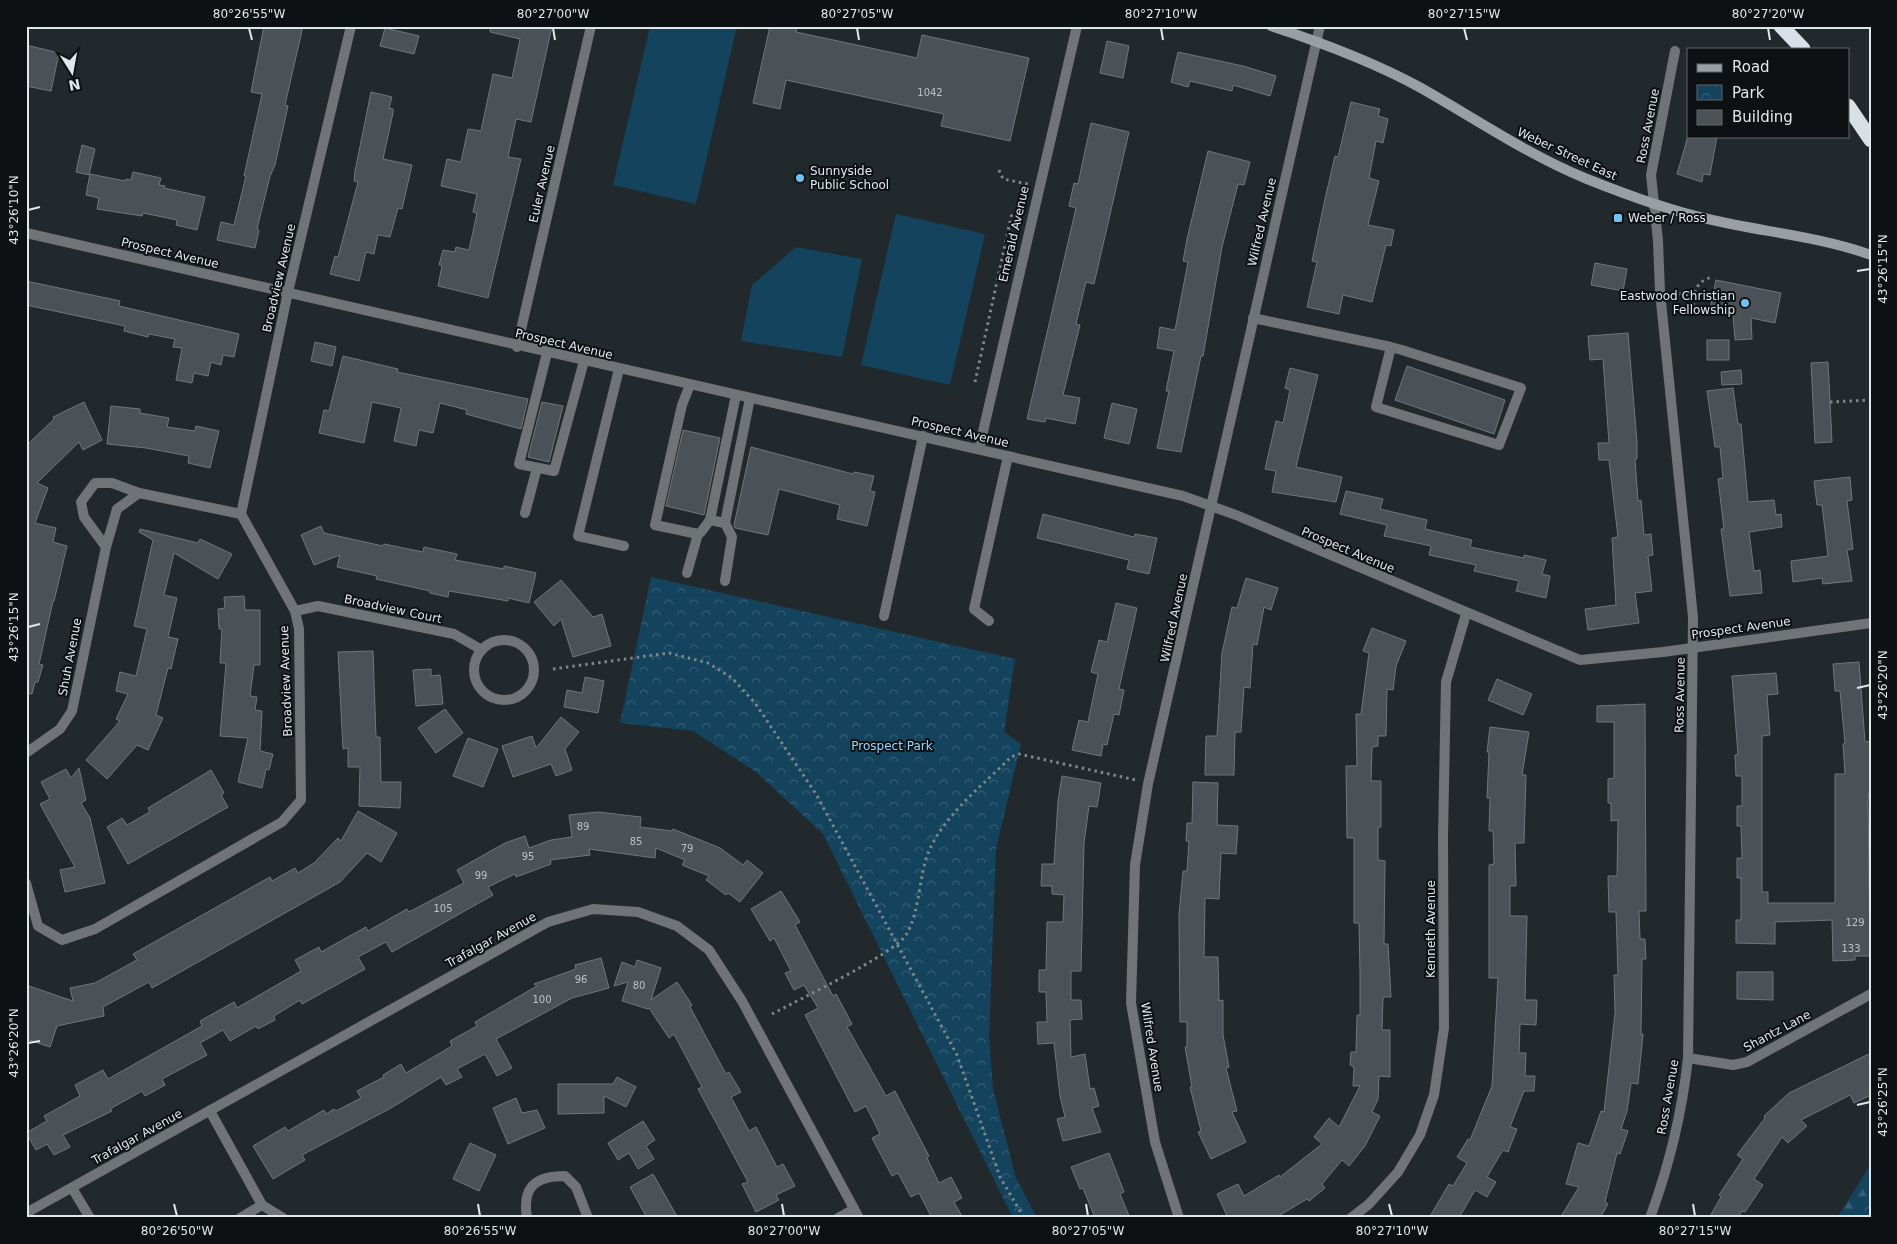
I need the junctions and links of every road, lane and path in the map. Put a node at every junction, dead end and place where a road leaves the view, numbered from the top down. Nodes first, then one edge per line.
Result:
1 (351, 26) edge
2 (591, 26) edge
3 (1077, 26) edge
4 (1272, 26) edge
5 (1320, 26) edge
6 (1781, 26) edge
7 (1316, 42) junction
8 (1802, 48) edge
9 (1675, 52) dead end
10 (1850, 109) edge
11 (1871, 140) edge
12 (999, 170) dead end
13 (1038, 186) junction
14 (1654, 205) junction
15 (1012, 213) dead end
16 (26, 233) edge
17 (1871, 255) edge
18 (1713, 277) dead end
19 (288, 292) junction
20 (1660, 292) junction
21 (1693, 295) junction
22 (1713, 297) dead end
23 (1693, 312) dead end
24 (1253, 318) junction
25 (517, 346) junction
26 (1391, 347) junction
27 (547, 353) junction
28 (584, 362) junction
29 (619, 369) junction
30 (975, 382) dead end
31 (690, 385) junction
32 (736, 395) junction
33 (750, 398) junction
34 (1871, 400) edge
35 (1830, 402) dead end
36 (923, 436) junction
37 (979, 449) junction
38 (1008, 456) junction
39 (537, 468) junction
40 (139, 493) junction
41 (1211, 505) junction
42 (525, 512) dead end
43 (241, 514) junction
44 (710, 520) junction
45 (725, 523) junction
46 (698, 534) junction
47 (624, 546) dead end
48 (106, 547) junction
49 (686, 573) dead end
50 (725, 581) dead end
51 (295, 612) junction
52 (1466, 614) junction
53 (884, 616) dead end
54 (989, 621) dead end
55 (1871, 623) edge
56 (1693, 648) junction
57 (482, 650) junction
58 (553, 668) dead end
59 (26, 752) edge
60 (1148, 784) junction
61 (26, 883) edge
62 (896, 944) junction
63 (1871, 994) edge
64 (772, 1014) dead end
65 (1688, 1058) junction
66 (210, 1111) junction
67 (72, 1188) junction
68 (262, 1205) junction
69 (26, 1213) edge
70 (857, 1213) edge
71 (90, 1218) edge
72 (240, 1218) edge
73 (283, 1218) edge
74 (527, 1218) edge
75 (588, 1218) edge
76 (838, 1218) edge
77 (1024, 1218) edge
78 (1179, 1218) edge
79 (1351, 1218) edge
80 (1650, 1218) edge

1 - 19 street, Broadview Avenue
2 - 25 street, Euler Avenue
3 - 13 street, Emerald Avenue
4 - 7 main road, Weber Street East
5 - 7 street, Wilfred Avenue
6 - 8 highway
7 - 14 main road, Weber Street East
7 - 24 street, Wilfred Avenue
9 - 14 street, Ross Avenue
10 - 11 highway
12 - 13 path
13 - 37 street, Emerald Avenue
14 - 17 main road, Weber Street East
14 - 20 street, Ross Avenue
15 - 30 path
16 - 19 street, Prospect Avenue
18 - 21 path
19 - 25 street, Prospect Avenue
19 - 43 street, Broadview Avenue
20 - 21 path
20 - 56 street, Ross Avenue
21 - 22 path
21 - 23 path
24 - 26 street
24 - 41 street, Wilfred Avenue
25 - 27 street, Prospect Avenue
26 - 26 street
27 - 28 street, Prospect Avenue
27 - 39 street
28 - 29 street, Prospect Avenue
28 - 39 street
29 - 31 street, Prospect Avenue
29 - 47 street
31 - 32 street, Prospect Avenue
31 - 46 street
32 - 33 street, Prospect Avenue
32 - 44 street
33 - 36 street, Prospect Avenue
33 - 45 street
34 - 35 path
36 - 37 street, Prospect Avenue
36 - 53 street
37 - 38 street, Prospect Avenue
38 - 41 street, Prospect Avenue
38 - 54 street
39 - 42 street
40 - 43 street
40 - 48 street, Shuh Avenue
40 - 48 street
41 - 52 street, Prospect Avenue
41 - 60 street, Wilfred Avenue
43 - 51 street, Broadview Avenue
44 - 45 street
44 - 46 street
45 - 50 street
46 - 49 street
48 - 59 street, Shuh Avenue
51 - 57 street, Broadview Court
51 - 61 street, Broadview Avenue
52 - 56 street, Prospect Avenue
52 - 79 street, Kenneth Avenue
55 - 56 street, Prospect Avenue
56 - 65 street, Ross Avenue
57 - 57 street
58 - 62 path
60 - 62 path
60 - 78 street, Wilfred Avenue
62 - 64 path
62 - 77 path
63 - 65 street, Shantz Lane
65 - 80 street, Ross Avenue
66 - 67 street, Trafalgar Avenue
66 - 68 street
66 - 70 street, Trafalgar Avenue
67 - 69 street, Trafalgar Avenue
67 - 71 street
68 - 72 street
68 - 73 street
70 - 76 street
74 - 75 street

